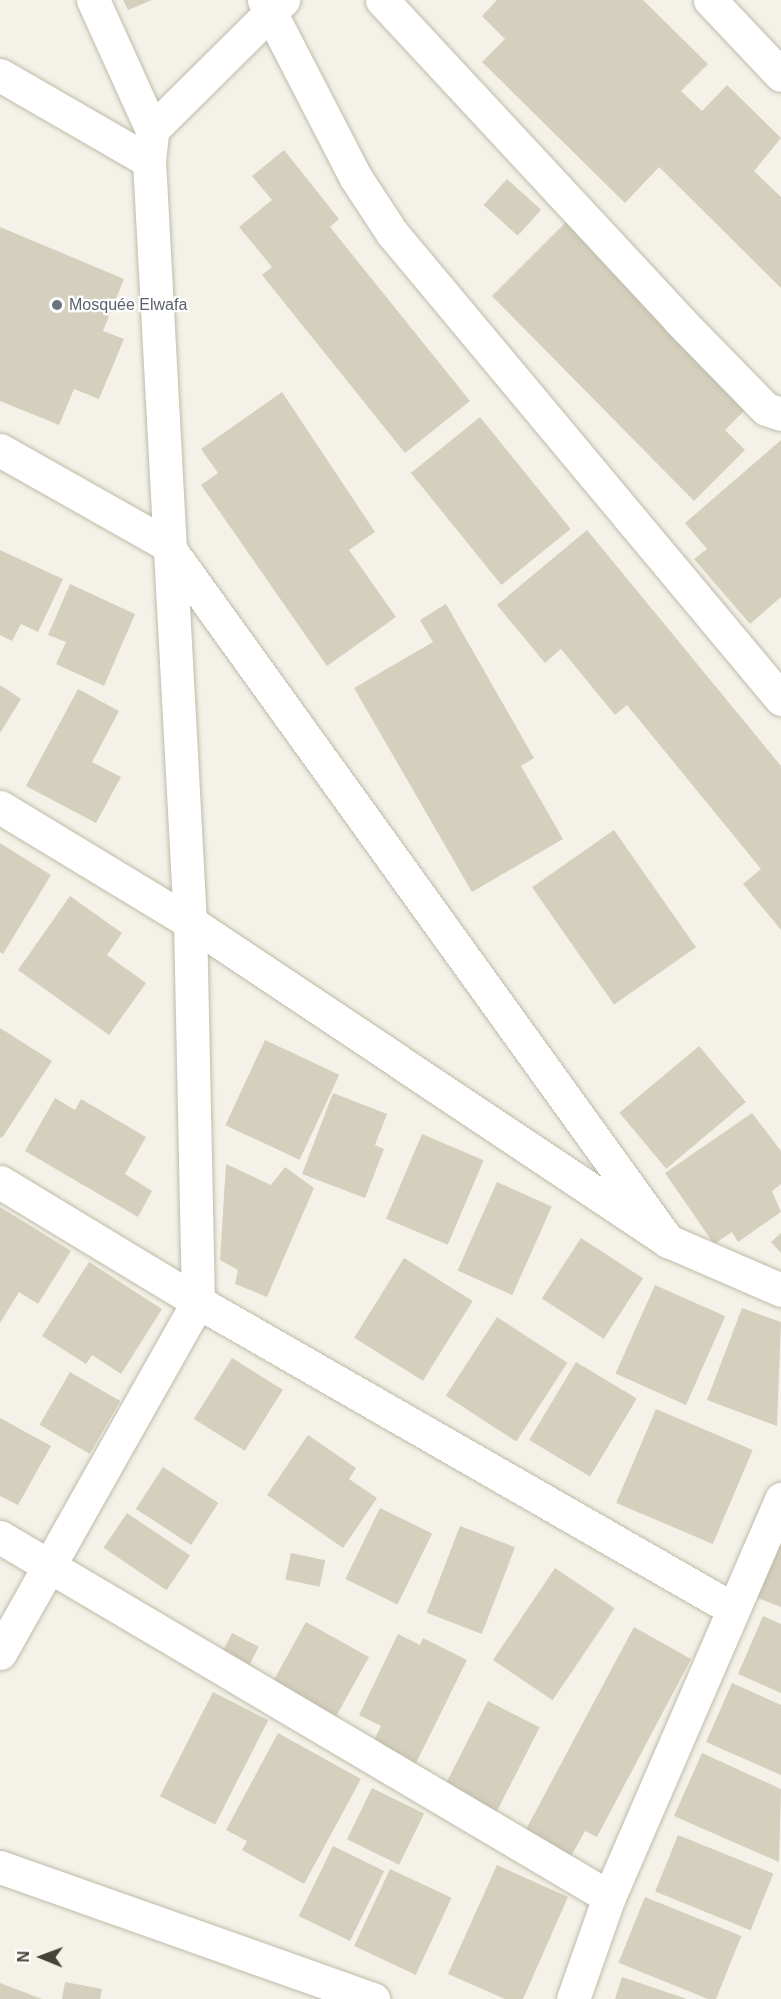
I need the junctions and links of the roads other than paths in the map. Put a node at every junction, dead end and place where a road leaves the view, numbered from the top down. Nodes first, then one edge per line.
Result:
1 (93, 0) edge
2 (382, 0) edge
3 (710, 0) edge
4 (272, 4) edge
5 (0, 75) edge
6 (781, 75) edge
7 (151, 146) junction
8 (781, 414) edge
9 (0, 450) edge
10 (166, 544) junction
11 (781, 699) edge
12 (0, 807) edge
13 (190, 922) junction
14 (0, 1182) edge
15 (668, 1241) junction
16 (781, 1290) edge
17 (198, 1302) junction
18 (781, 1499) edge
19 (0, 1537) edge
20 (51, 1567) junction
21 (733, 1609) junction
22 (0, 1653) edge
23 (0, 1867) edge
24 (609, 1897) junction
25 (373, 1999) edge
26 (573, 1999) edge

1 - 7 street
2 - 8 street
3 - 6 street
4 - 7 street
4 - 11 street
5 - 7 street
7 - 10 street
9 - 10 street
10 - 13 street
10 - 15 street
12 - 13 street
13 - 15 street
13 - 17 street
14 - 17 street
15 - 16 street
17 - 20 street
17 - 21 street
18 - 21 street
19 - 20 street
20 - 22 street
20 - 24 street
21 - 24 street
23 - 25 street
24 - 26 street

